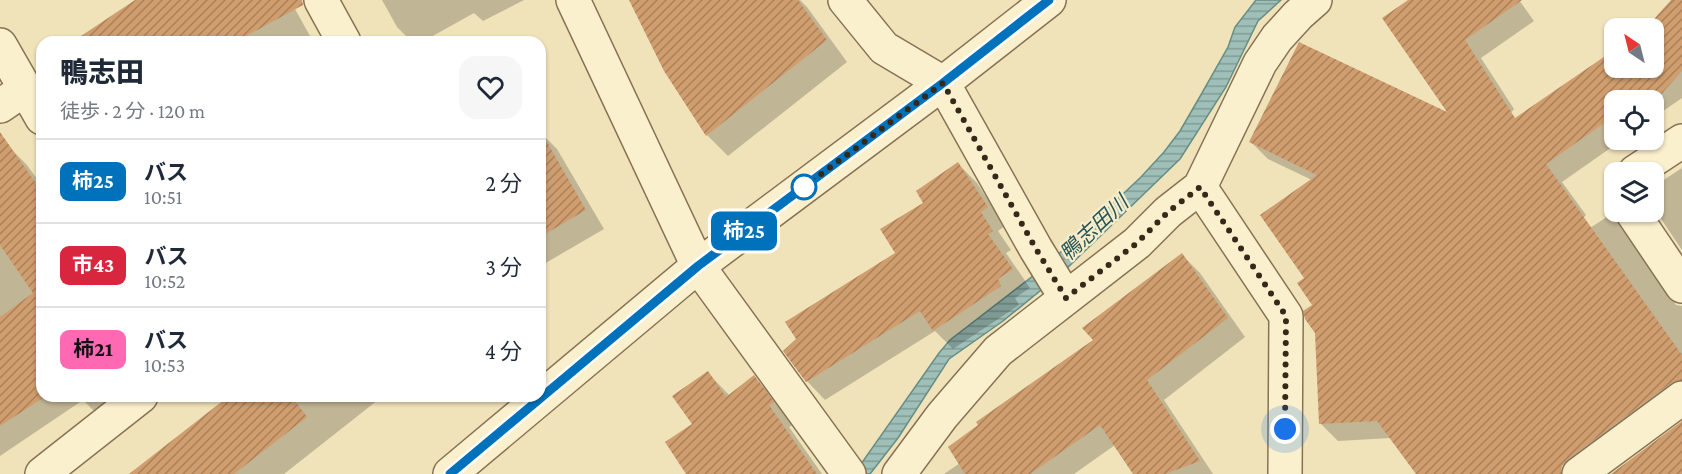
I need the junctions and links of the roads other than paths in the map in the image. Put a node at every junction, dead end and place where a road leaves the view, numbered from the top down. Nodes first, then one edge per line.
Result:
1 (321, 0) edge
2 (573, 0) edge
3 (845, 0) edge
4 (1049, 0) edge
5 (1315, 0) edge
6 (341, 36) edge
7 (0, 45) edge
8 (943, 83) junction
9 (13, 98) edge
10 (36, 114) edge
11 (1682, 141) edge
12 (1650, 162) edge
13 (1200, 187) junction
14 (1639, 222) edge
15 (698, 266) junction
16 (1682, 286) edge
17 (1064, 293) junction
18 (546, 397) edge
19 (1682, 398) edge
20 (133, 402) edge
21 (540, 402) edge
22 (461, 470) edge
23 (42, 474) edge
24 (849, 474) edge
25 (899, 474) edge
26 (1285, 474) edge
27 (1579, 474) edge

1 - 6 street
2 - 15 street
3 - 8 street
4 - 8 street
5 - 13 street
7 - 9 street
8 - 15 street
8 - 17 street
9 - 10 street
11 - 12 street
13 - 17 street
13 - 26 street
14 - 16 street
15 - 18 street
15 - 24 street
17 - 25 street
19 - 27 street
20 - 23 street
21 - 22 street

